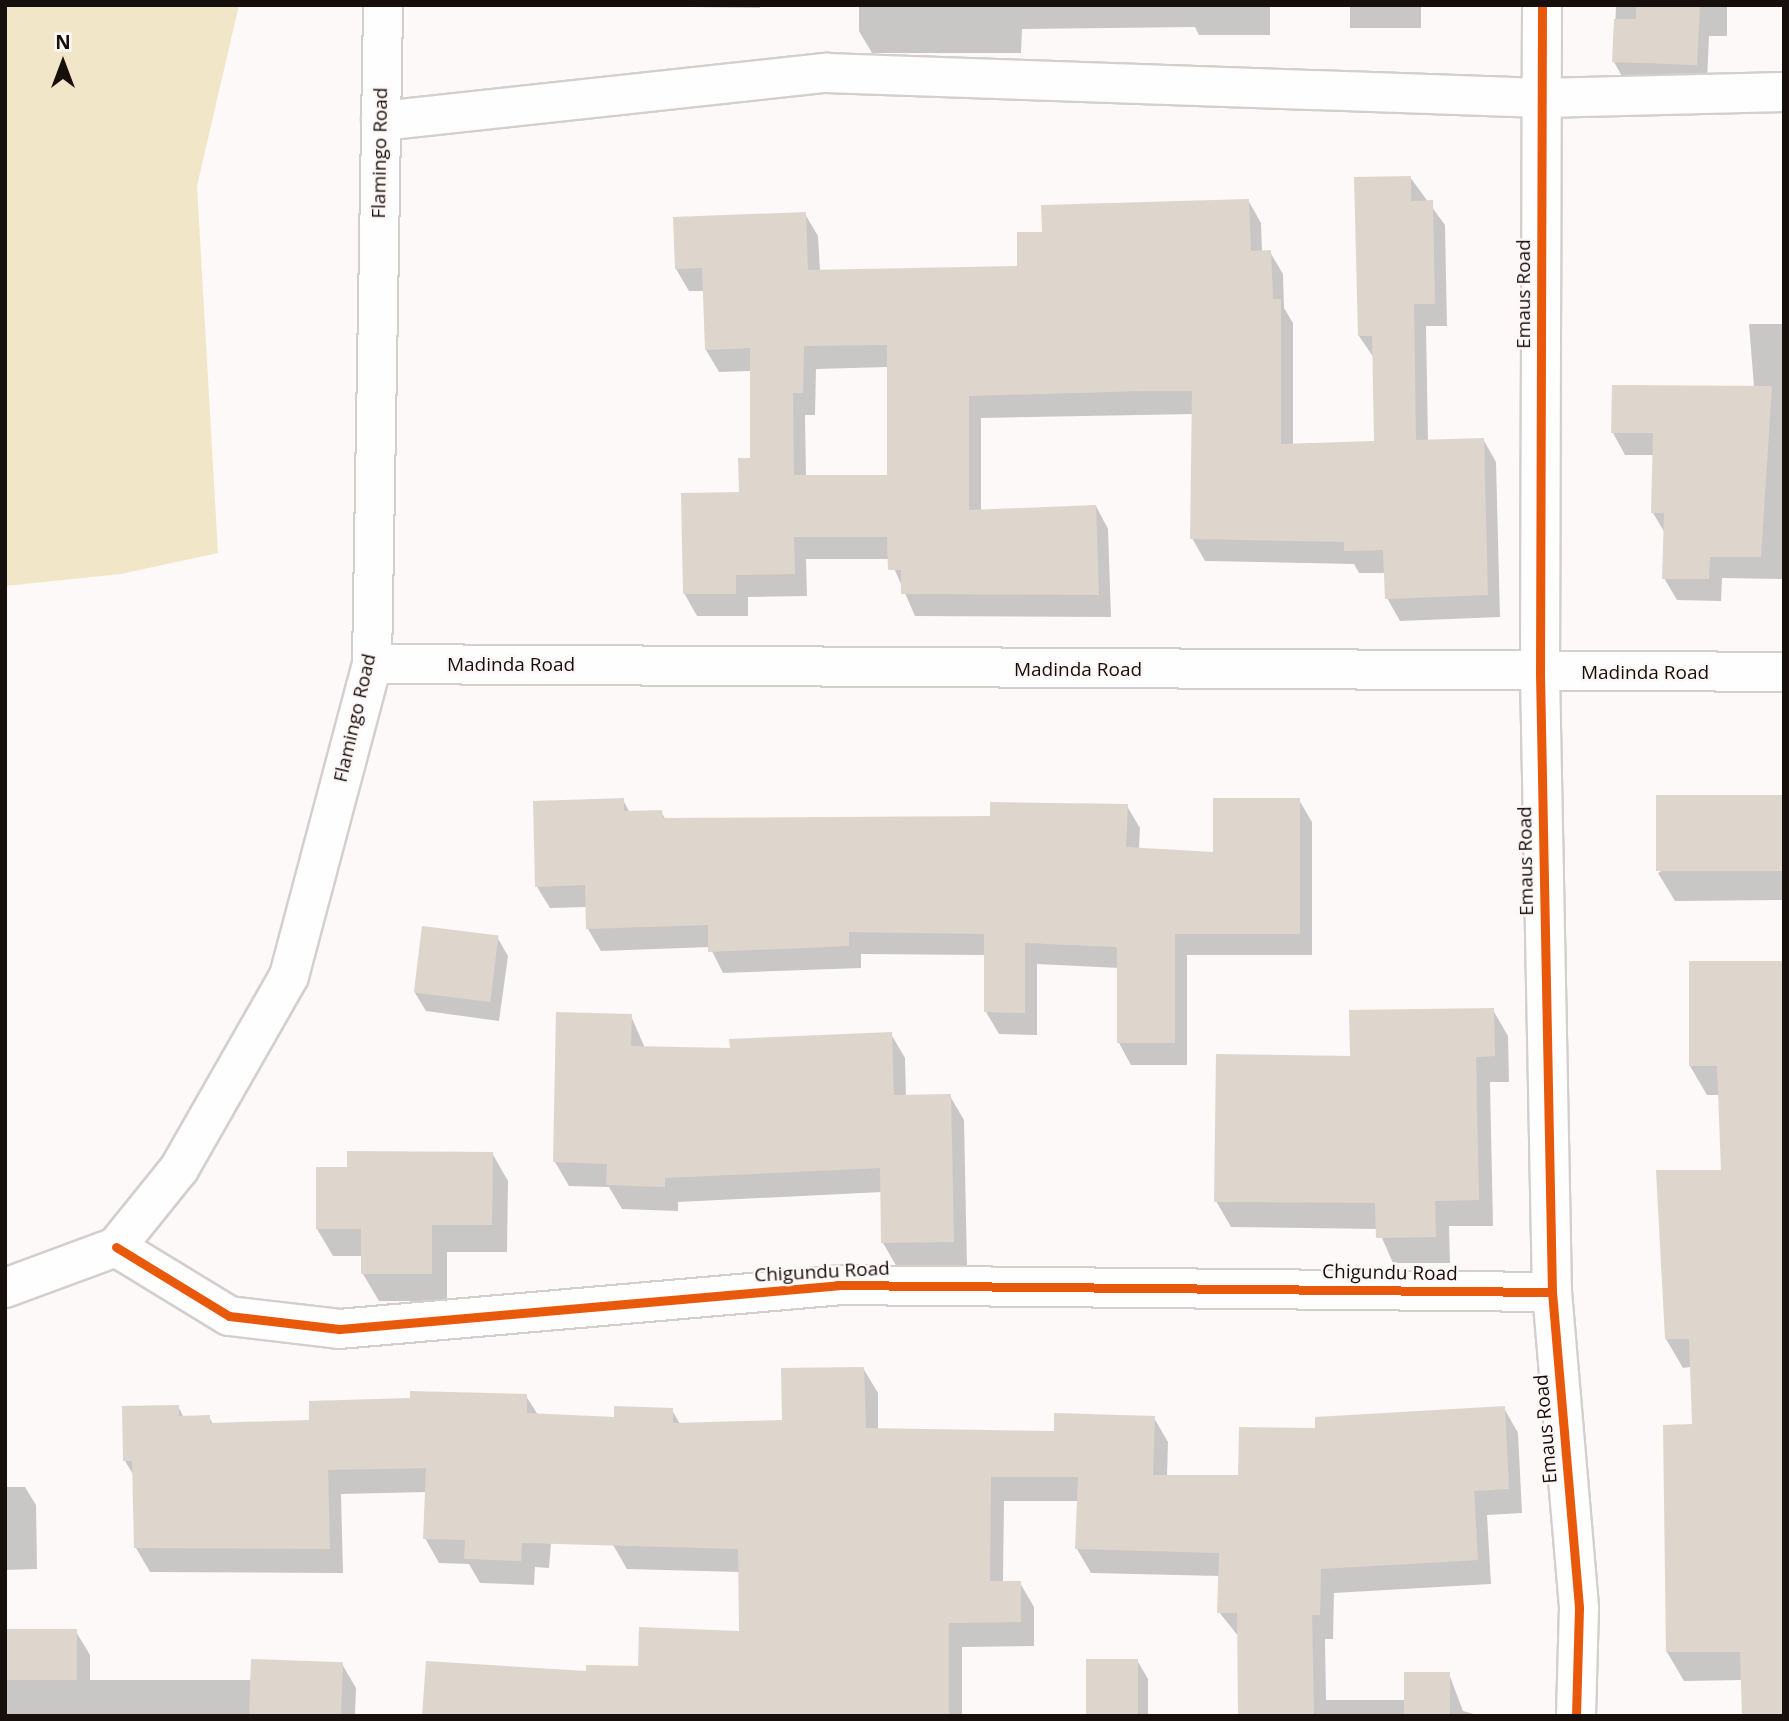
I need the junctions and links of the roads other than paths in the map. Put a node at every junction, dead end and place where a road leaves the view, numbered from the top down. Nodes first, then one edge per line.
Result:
1 (383, 5) edge
2 (1542, 5) edge
3 (1784, 92) edge
4 (1542, 98) junction
5 (381, 121) junction
6 (372, 664) junction
7 (1784, 672) edge
8 (1540, 674) junction
9 (116, 1247) junction
10 (5, 1288) edge
11 (1552, 1292) junction
12 (1576, 1716) edge

1 - 5 street, Flamingo Road
2 - 4 street, Emaus Road
3 - 4 street
4 - 5 street
4 - 8 street, Emaus Road
5 - 6 street, Flamingo Road
6 - 8 street, Madinda Road
6 - 9 street, Flamingo Road
7 - 8 street, Madinda Road
8 - 11 street, Emaus Road
9 - 10 street
9 - 11 street, Chigundu Road
11 - 12 street, Emaus Road

